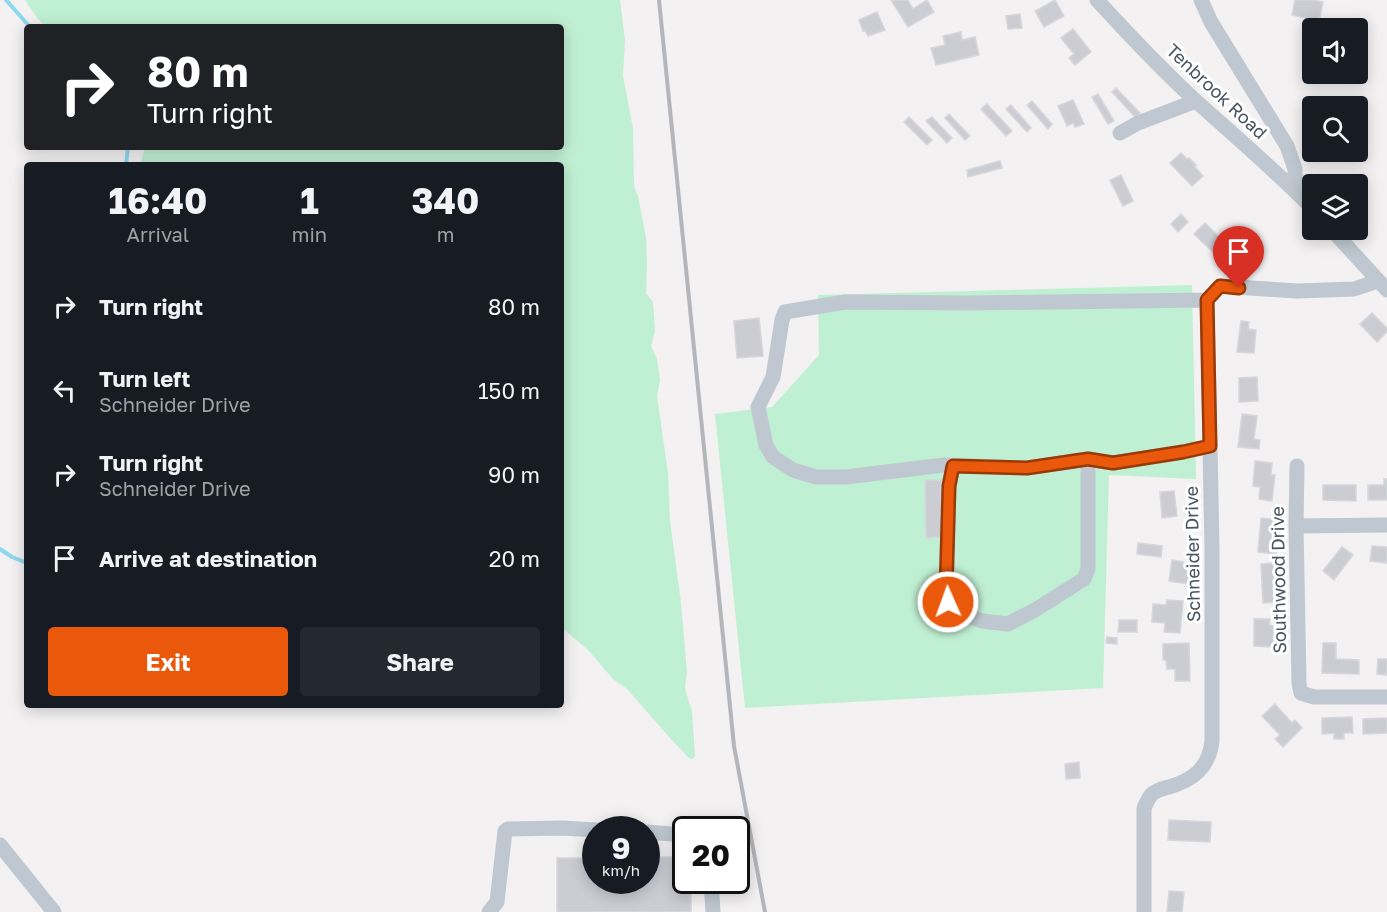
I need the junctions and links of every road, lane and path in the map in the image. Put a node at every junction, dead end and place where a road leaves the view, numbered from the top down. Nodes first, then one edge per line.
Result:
1 (1097, 0) edge
2 (1201, 0) edge
3 (1196, 101) junction
4 (1120, 133) dead end
5 (1295, 191) junction
6 (1302, 198) edge
7 (1341, 240) edge
8 (1383, 285) edge
9 (1207, 300) junction
10 (1210, 446) junction
11 (1088, 459) junction
12 (953, 466) junction
13 (1297, 466) dead end
14 (1387, 525) edge
15 (1296, 526) junction
16 (1387, 698) edge
17 (582, 829) edge
18 (0, 845) edge
19 (712, 894) edge
20 (54, 912) edge
21 (489, 912) edge
22 (713, 912) edge
23 (1144, 912) edge

1 - 3 street, Tenbrook Road
2 - 5 street
3 - 4 street
3 - 5 street, Tenbrook Road
5 - 6 street, Tenbrook Road
7 - 8 street
8 - 9 street
9 - 10 street, Schneider Drive
9 - 12 street
10 - 11 street
10 - 23 street, Schneider Drive
11 - 12 street
11 - 12 street
13 - 15 street, Southwood Drive
14 - 15 street
15 - 16 street, Southwood Drive
17 - 21 street
18 - 20 street
19 - 22 street

